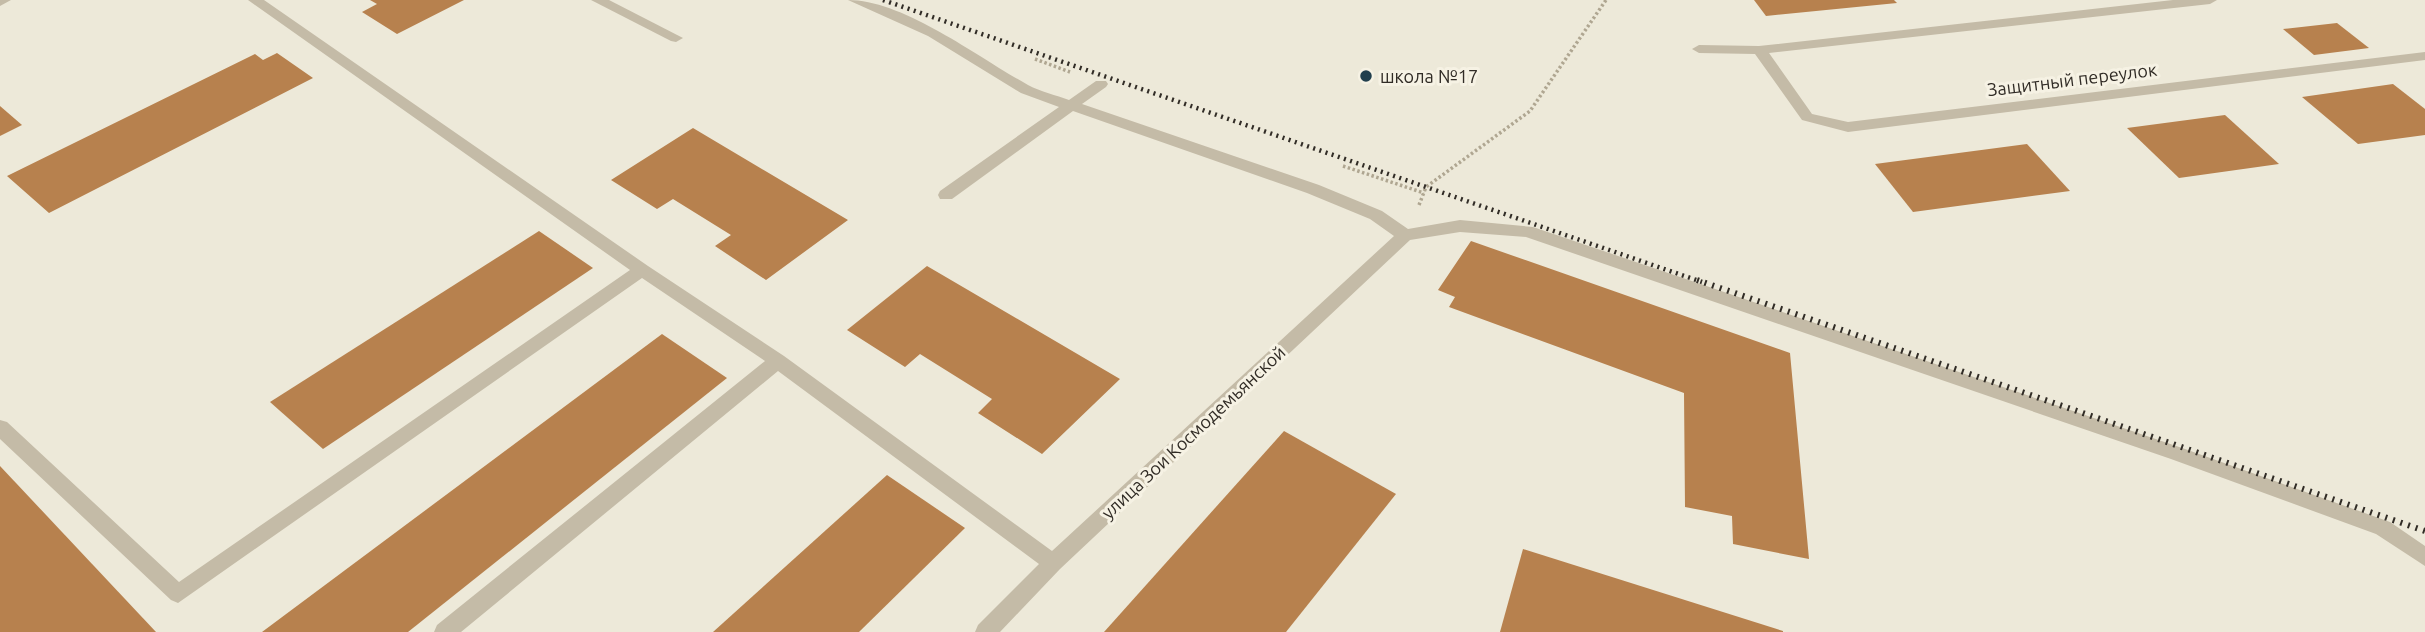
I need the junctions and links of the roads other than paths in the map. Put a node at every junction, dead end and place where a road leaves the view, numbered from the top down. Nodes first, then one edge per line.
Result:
1 (255, 0) edge
2 (598, 0) edge
3 (855, 0) edge
4 (2210, 0) edge
5 (676, 38) dead end
6 (1699, 49) dead end
7 (1759, 50) junction
8 (2425, 56) edge
9 (1101, 83) dead end
10 (1068, 106) junction
11 (946, 195) dead end
12 (1405, 235) junction
13 (642, 270) junction
14 (778, 361) junction
15 (0, 427) edge
16 (2425, 556) edge
17 (1053, 563) junction
18 (445, 632) edge
19 (986, 632) edge

1 - 13 street
2 - 5 street
3 - 10 street
4 - 7 street
6 - 7 street
7 - 8 street, Защитный переулок
9 - 10 street
10 - 11 street
10 - 12 street
12 - 16 street
12 - 17 street, улица Зои Космодемьянской
13 - 14 street
13 - 15 street
14 - 17 street
14 - 18 street
17 - 19 street, улица Зои Космодемьянской

